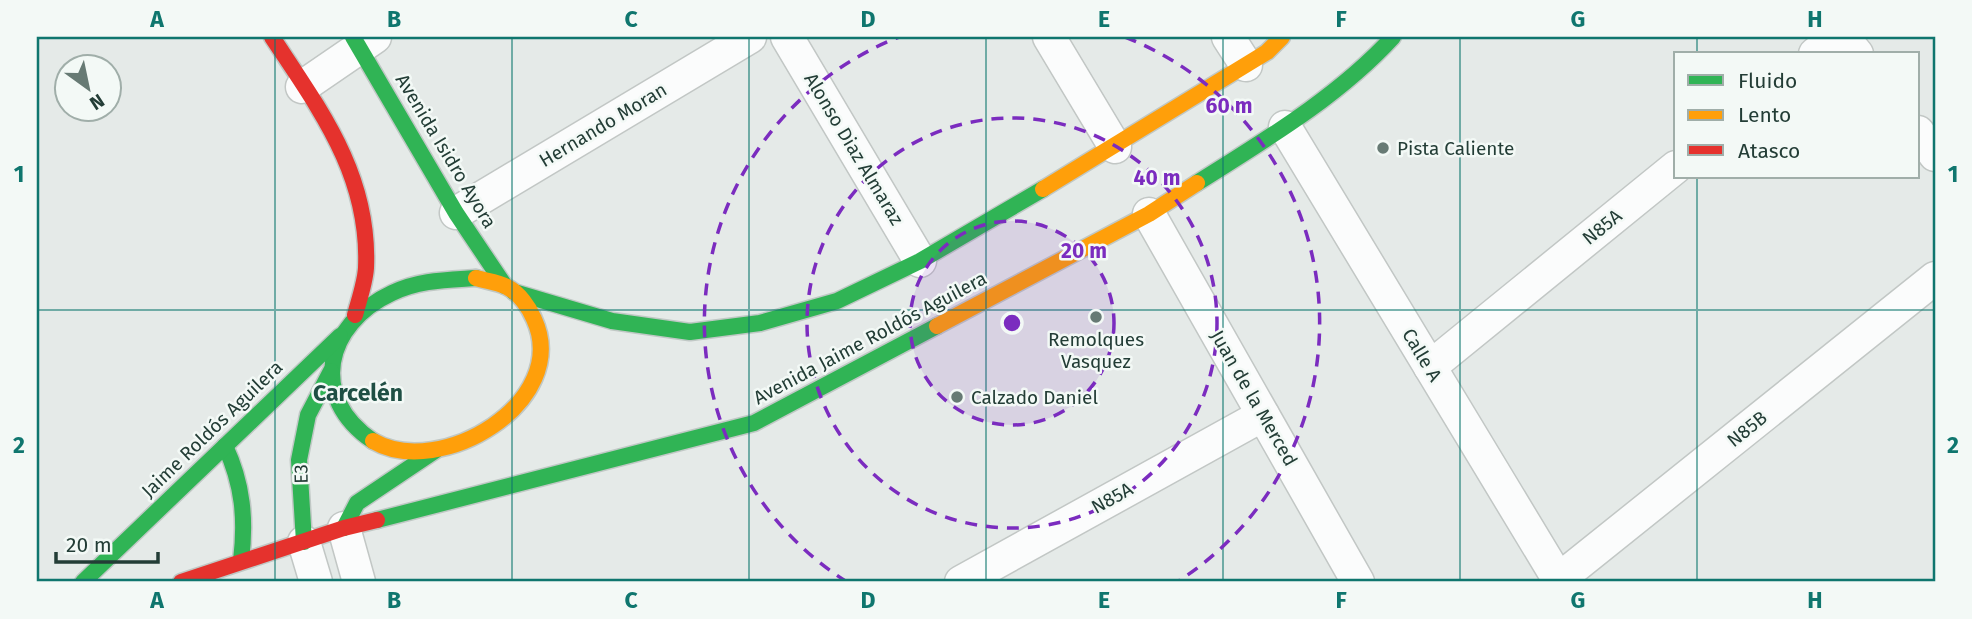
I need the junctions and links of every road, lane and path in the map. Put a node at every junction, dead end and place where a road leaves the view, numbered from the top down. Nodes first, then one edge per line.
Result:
1 (272, 37) edge
2 (750, 37) edge
3 (787, 37) edge
4 (1049, 37) edge
5 (1228, 37) edge
6 (1282, 37) edge
7 (1393, 37) edge
8 (1836, 37) edge
9 (1843, 37) edge
10 (363, 40) edge
11 (1817, 52) edge
12 (1855, 52) edge
13 (1246, 65) junction
14 (302, 87) junction
15 (1285, 127) junction
16 (1920, 135) edge
17 (1115, 148) junction
18 (1935, 155) edge
19 (1674, 169) edge
20 (456, 213) junction
21 (1149, 214) junction
22 (920, 261) junction
23 (1935, 278) edge
24 (510, 289) junction
25 (355, 315) junction
26 (340, 335) junction
27 (1430, 368) junction
28 (331, 371) junction
29 (1263, 415) junction
30 (225, 446) junction
31 (438, 449) junction
32 (344, 528) junction
33 (304, 542) junction
34 (241, 561) junction
35 (1559, 581) edge
36 (83, 582) edge
37 (181, 582) edge
38 (316, 582) edge
39 (359, 582) edge
40 (961, 582) edge
41 (1358, 582) edge

1 - 14 street
2 - 20 street, Hernando Moran
3 - 22 street, Alonso Diaz Almaraz
4 - 17 street
5 - 13 street
6 - 13 street
7 - 15 street, Avenida Jaime Roldós Aguilera
8 - 11 street
9 - 12 street
10 - 14 street
10 - 20 street, Avenida Isidro Ayora
13 - 17 street
14 - 25 street
15 - 21 street, Avenida Jaime Roldós Aguilera
15 - 27 street, Calle A
16 - 18 street
17 - 22 street
19 - 27 street, N85A
20 - 24 street, Avenida Isidro Ayora
21 - 29 street, Juan de la Merced
21 - 32 street, Avenida Jaime Roldós Aguilera
22 - 24 street
23 - 35 street, N85B
24 - 25 street
24 - 31 street
25 - 26 street
26 - 28 street
26 - 30 street, Jaime Roldós Aguilera
27 - 35 street, Calle A
28 - 31 street
28 - 33 street, E3
29 - 40 street, N85A
29 - 41 street, Juan de la Merced
30 - 34 street
30 - 36 street, Jaime Roldós Aguilera
31 - 32 street
32 - 33 street, Avenida Jaime Roldós Aguilera
32 - 39 street
33 - 34 street
33 - 38 street, E3
34 - 37 street

